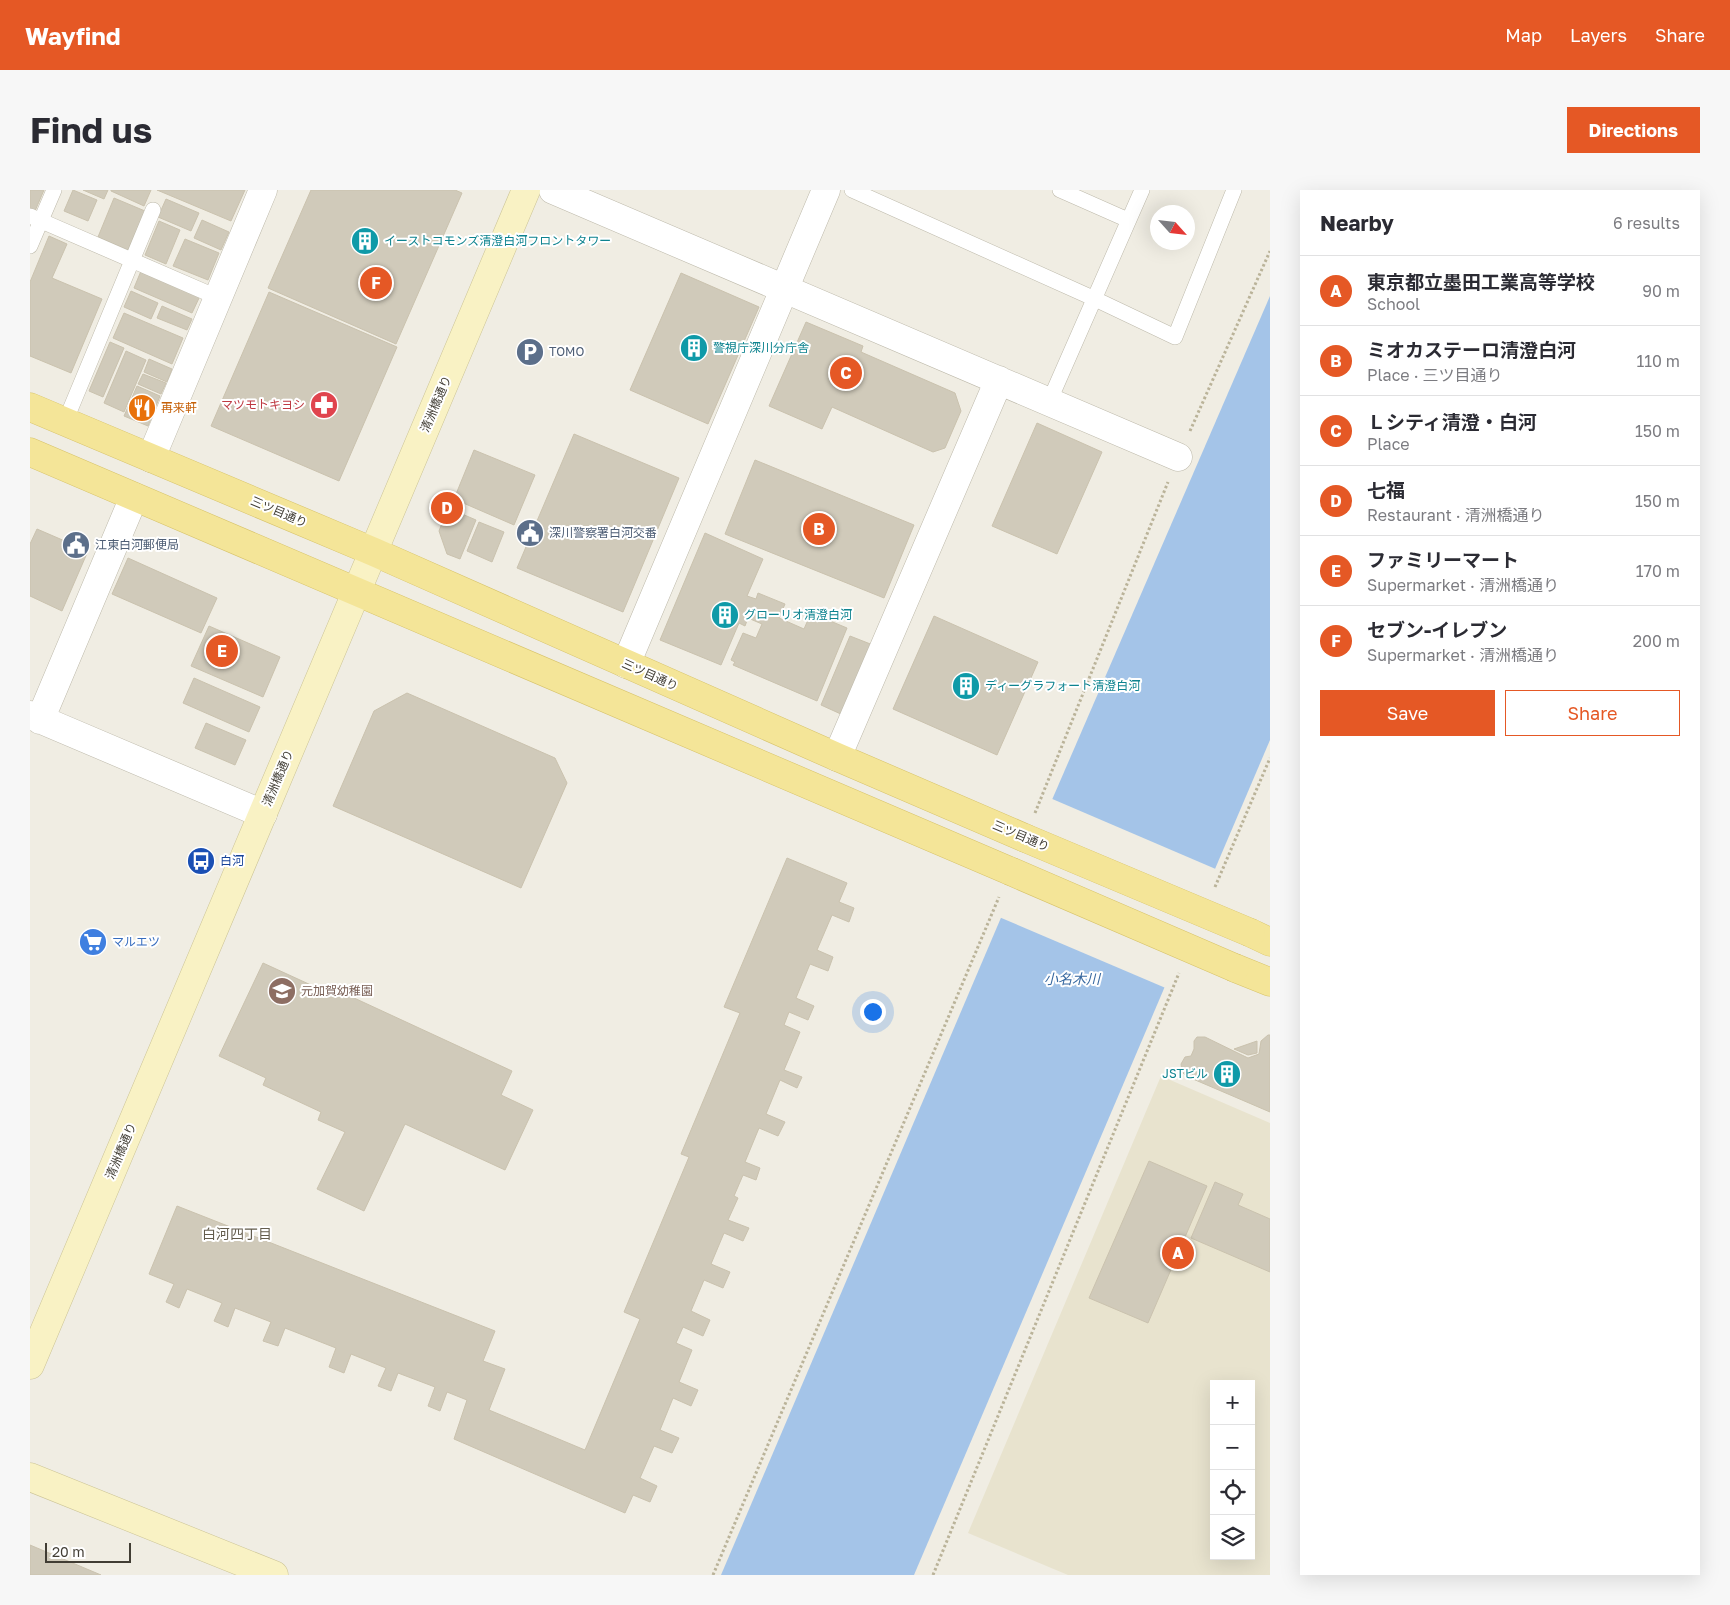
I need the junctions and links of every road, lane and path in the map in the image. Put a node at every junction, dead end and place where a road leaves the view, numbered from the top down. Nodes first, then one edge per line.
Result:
1 (54, 190) edge
2 (263, 190) edge
3 (526, 190) edge
4 (553, 190) edge
5 (826, 190) edge
6 (852, 190) edge
7 (1060, 190) edge
8 (1142, 190) edge
9 (1234, 190) edge
10 (153, 210) dead end
11 (36, 218) edge
12 (1128, 220) junction
13 (30, 246) edge
14 (1270, 251) edge
15 (132, 260) junction
16 (784, 288) junction
17 (219, 298) junction
18 (1094, 299) junction
19 (999, 380) junction
20 (1050, 402) junction
21 (30, 407) edge
22 (65, 422) junction
23 (30, 452) edge
24 (1178, 457) junction
25 (151, 458) junction
26 (134, 497) junction
27 (374, 552) junction
28 (357, 592) junction
29 (626, 664) junction
30 (35, 718) edge
31 (837, 758) junction
32 (1270, 758) edge
33 (263, 814) junction
34 (1025, 838) junction
35 (1010, 871) junction
36 (1212, 894) dead end
37 (1260, 937) edge
38 (1181, 967) dead end
39 (1270, 982) edge
40 (30, 1365) edge
41 (30, 1477) edge
42 (274, 1575) edge
43 (713, 1575) edge
44 (932, 1575) edge

1 - 11 lane
2 - 17 street
3 - 27 main road, 清洲橋通り
4 - 16 street
5 - 16 street
6 - 18 lane
7 - 12 lane
8 - 12 lane
9 - 18 lane
10 - 15 lane
11 - 13 lane
11 - 15 lane
12 - 18 lane
14 - 24 path
15 - 17 lane
15 - 22 lane
16 - 19 street
16 - 29 street
17 - 25 street
18 - 20 lane
19 - 20 street
19 - 31 street
20 - 24 street
21 - 22 main road, 三ツ目通り
22 - 25 main road, 三ツ目通り
23 - 26 main road
24 - 34 path
25 - 27 main road, 三ツ目通り
26 - 28 main road
26 - 30 street
27 - 28 main road, 清洲橋通り
27 - 29 main road, 三ツ目通り
28 - 33 main road, 清洲橋通り
28 - 35 main road
29 - 31 main road, 三ツ目通り
30 - 33 street
31 - 34 main road, 三ツ目通り
32 - 36 path
33 - 40 main road, 清洲橋通り
34 - 37 main road, 三ツ目通り, bridge
35 - 39 main road, bridge
35 - 43 path
38 - 44 path
41 - 42 main road

